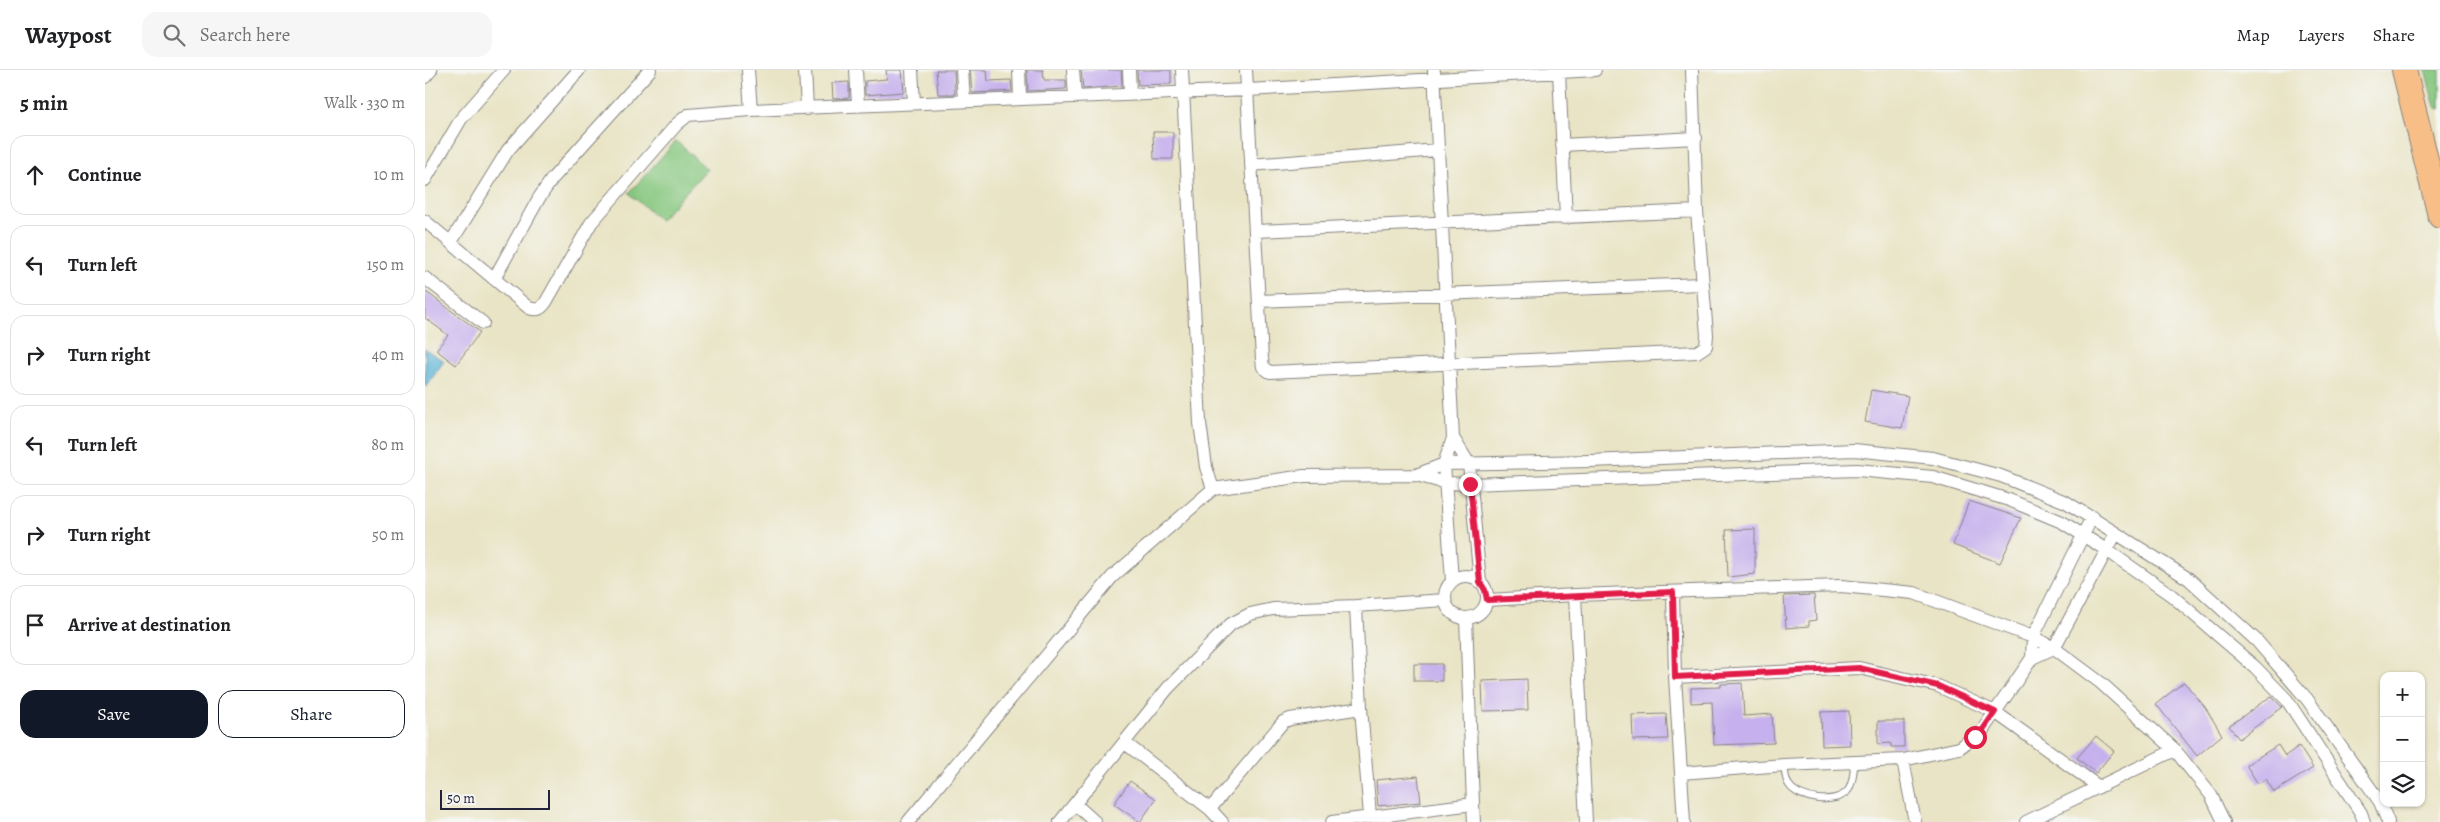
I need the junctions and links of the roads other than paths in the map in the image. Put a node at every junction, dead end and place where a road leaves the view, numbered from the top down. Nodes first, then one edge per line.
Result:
1 (431, 70) edge
2 (504, 70) edge
3 (579, 70) edge
4 (650, 70) edge
5 (748, 70) edge
6 (805, 70) edge
7 (856, 70) edge
8 (912, 70) edge
9 (962, 70) edge
10 (1019, 70) edge
11 (1073, 70) edge
12 (1129, 70) edge
13 (1182, 70) edge
14 (1246, 70) edge
15 (1595, 70) edge
16 (1692, 70) edge
17 (2404, 70) edge
18 (1559, 72) junction
19 (1434, 74) edge
20 (425, 76) edge
21 (1248, 90) junction
22 (1185, 91) junction
23 (1130, 93) junction
24 (1075, 96) junction
25 (1020, 98) junction
26 (964, 100) junction
27 (914, 102) junction
28 (858, 106) junction
29 (807, 109) junction
30 (751, 110) junction
31 (1696, 138) junction
32 (1562, 146) junction
33 (1438, 150) junction
34 (1251, 165) junction
35 (425, 180) edge
36 (1697, 211) junction
37 (2440, 216) edge
38 (1566, 218) junction
39 (425, 221) edge
40 (1441, 221) junction
41 (1256, 231) junction
42 (451, 242) junction
43 (425, 278) edge
44 (494, 279) junction
45 (1702, 284) junction
46 (1447, 292) junction
47 (1260, 301) junction
48 (483, 324) dead end
49 (1450, 365) junction
50 (1453, 438) junction
51 (1853, 450) junction
52 (1444, 464) junction
53 (1469, 464) junction
54 (1857, 470) junction
55 (1416, 474) junction
56 (1446, 484) junction
57 (1470, 484) junction
58 (1213, 489) junction
59 (2092, 517) junction
60 (2116, 532) junction
61 (2082, 537) junction
62 (2107, 551) junction
63 (1452, 581) junction
64 (1480, 582) junction
65 (1673, 592) junction
66 (1575, 595) junction
67 (1445, 600) junction
68 (1487, 600) junction
69 (1356, 606) junction
70 (1466, 618) junction
71 (2033, 637) junction
72 (2054, 648) junction
73 (2032, 658) junction
74 (1675, 677) junction
75 (1361, 708) junction
76 (1995, 712) junction
77 (1125, 743) junction
78 (2175, 750) junction
79 (1903, 760) junction
80 (1854, 762) junction
81 (1784, 765) junction
82 (1681, 773) junction
83 (2099, 787) junction
84 (1075, 804) junction
85 (1473, 804) junction
86 (1209, 809) junction
87 (1370, 816) junction
88 (908, 822) edge
89 (1060, 822) edge
90 (1095, 822) edge
91 (1222, 822) edge
92 (1332, 822) edge
93 (1474, 822) edge
94 (1586, 822) edge
95 (1684, 822) edge
96 (1915, 822) edge
97 (2026, 822) edge
98 (2224, 822) edge
99 (2364, 822) edge
100 (2388, 822) edge

1 - 20 street
2 - 35 street
3 - 42 street
4 - 44 street
5 - 30 street
6 - 29 street
7 - 28 street
8 - 27 street
9 - 26 street
10 - 25 street
11 - 24 street
12 - 23 street
13 - 22 street
14 - 21 street
15 - 18 street
16 - 31 street
17 - 37 highway
18 - 19 street
18 - 32 street
19 - 21 street
19 - 33 street
21 - 22 street
21 - 34 street
22 - 23 street
22 - 58 street
23 - 24 street
24 - 25 street
25 - 26 street
26 - 27 street
27 - 28 street
28 - 29 street
29 - 30 street
30 - 44 street
31 - 32 street
31 - 36 street
32 - 38 street
33 - 34 street
33 - 40 street
34 - 41 street
36 - 38 street
36 - 45 street
38 - 40 street
39 - 42 street
40 - 41 street
40 - 46 street
41 - 47 street
42 - 44 street
43 - 48 street
45 - 46 street
45 - 49 street
46 - 47 street
46 - 49 street
47 - 49 street
49 - 50 street
50 - 52 street
50 - 53 street
51 - 53 street
51 - 54 street
51 - 59 street
52 - 53 street
52 - 55 street
52 - 56 street
53 - 57 street
54 - 57 street
54 - 61 street
55 - 56 street
55 - 58 street
56 - 57 street
56 - 63 street
57 - 64 street
58 - 88 street
59 - 60 street
59 - 61 street
60 - 62 street
60 - 100 street
61 - 62 street
61 - 71 street
62 - 72 street
62 - 99 street
63 - 64 street
63 - 67 street
64 - 68 street
65 - 66 street
65 - 71 street
65 - 74 street
66 - 68 street
66 - 94 street
67 - 69 street
67 - 70 street
68 - 70 street
69 - 75 street
69 - 77 street
70 - 85 street
71 - 72 street
71 - 73 street
72 - 73 street
72 - 78 street
73 - 76 street
74 - 76 street
74 - 82 street
75 - 86 street
75 - 87 street
76 - 79 street
76 - 83 street
77 - 84 street
77 - 86 street
78 - 83 street
78 - 98 street
79 - 80 street
79 - 96 street
80 - 81 street
80 - 81 lane
81 - 82 street
82 - 95 street
83 - 97 street
84 - 89 street
84 - 90 street
85 - 87 street
85 - 93 street
86 - 91 street
87 - 92 street

